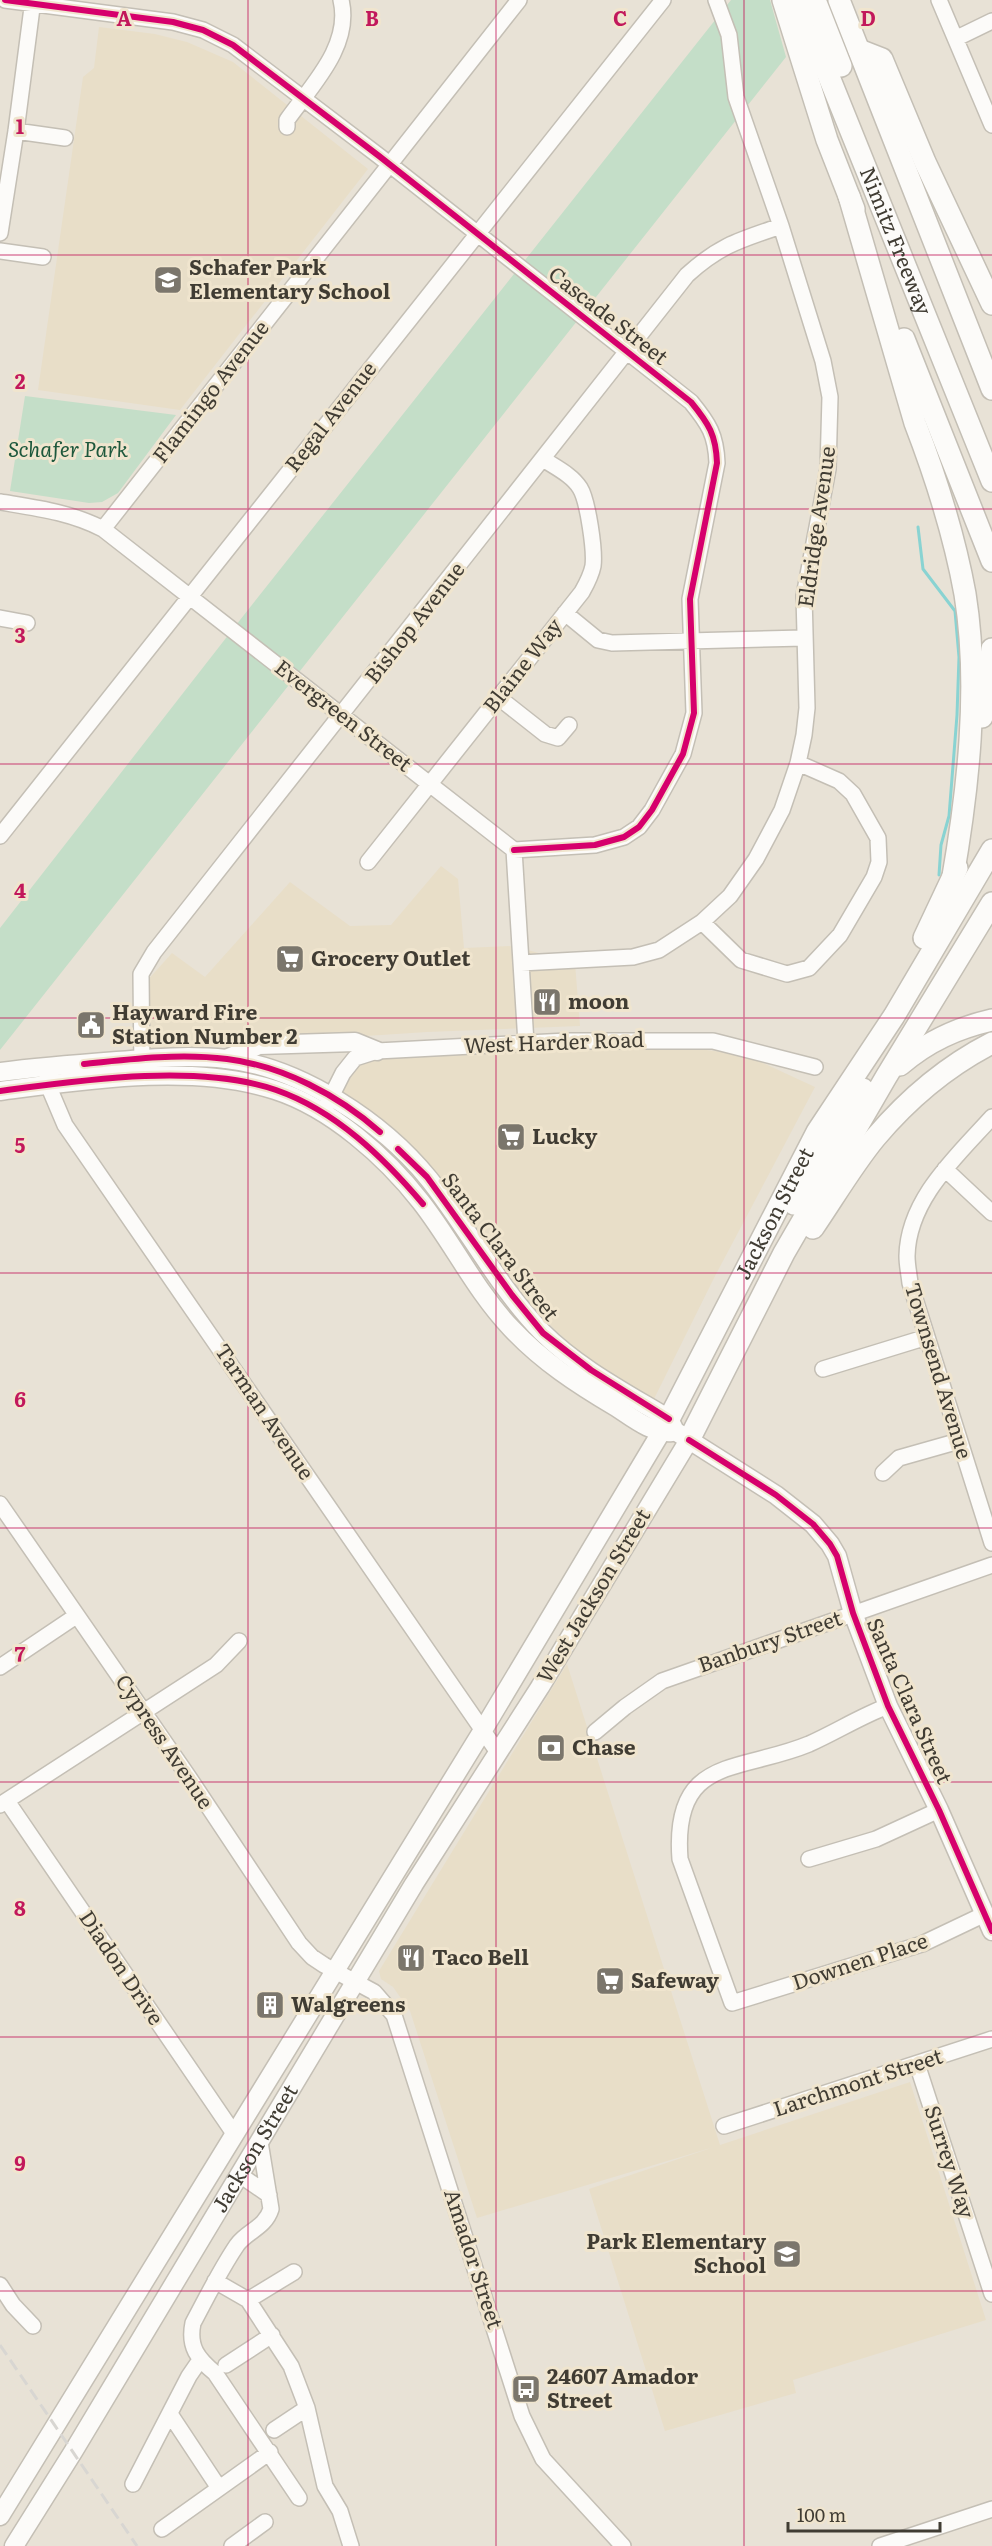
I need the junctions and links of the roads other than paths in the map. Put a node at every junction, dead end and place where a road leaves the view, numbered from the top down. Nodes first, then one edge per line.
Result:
1 (5, 0) edge
2 (341, 0) edge
3 (519, 0) edge
4 (663, 0) edge
5 (716, 0) edge
6 (783, 0) edge
7 (798, 0) edge
8 (815, 0) edge
9 (839, 0) edge
10 (939, 0) edge
11 (33, 2) edge
12 (992, 21) edge
13 (957, 38) junction
14 (859, 50) junction
15 (303, 97) junction
16 (992, 125) edge
17 (287, 127) dead end
18 (16, 131) junction
19 (65, 138) dead end
20 (390, 164) junction
21 (849, 196) junction
22 (781, 226) junction
23 (0, 233) edge
24 (476, 233) junction
25 (0, 251) edge
26 (43, 257) dead end
27 (992, 304) edge
28 (626, 352) junction
29 (992, 389) edge
30 (992, 449) edge
31 (543, 459) junction
32 (992, 481) edge
33 (0, 502) edge
34 (103, 529) junction
35 (992, 561) edge
36 (190, 596) junction
37 (565, 613) junction
38 (0, 618) edge
39 (27, 623) dead end
40 (804, 638) junction
41 (692, 642) junction
42 (992, 649) edge
43 (498, 698) junction
44 (342, 715) junction
45 (569, 725) dead end
46 (798, 763) junction
47 (431, 784) junction
48 (0, 836) edge
49 (514, 850) junction
50 (992, 850) edge
51 (368, 862) dead end
52 (978, 874) junction
53 (952, 882) junction
54 (992, 903) edge
55 (702, 922) junction
56 (521, 963) junction
57 (894, 1016) junction
58 (989, 1021) edge
59 (526, 1043) junction
60 (992, 1043) edge
61 (377, 1051) junction
62 (142, 1059) junction
63 (226, 1059) junction
64 (45, 1066) junction
65 (815, 1067) dead end
66 (102, 1071) junction
67 (0, 1072) edge
68 (886, 1077) junction
69 (141, 1078) junction
70 (48, 1085) junction
71 (0, 1091) edge
72 (326, 1105) junction
73 (992, 1117) edge
74 (945, 1169) junction
75 (992, 1213) edge
76 (781, 1263) junction
77 (927, 1337) junction
78 (823, 1369) dead end
79 (673, 1431) junction
80 (959, 1441) junction
81 (883, 1473) dead end
82 (0, 1504) edge
83 (992, 1543) edge
84 (992, 1565) edge
85 (853, 1613) junction
86 (76, 1616) junction
87 (239, 1641) dead end
88 (0, 1667) edge
89 (888, 1706) junction
90 (144, 1712) junction
91 (483, 1730) junction
92 (595, 1732) dead end
93 (497, 1751) junction
94 (3, 1803) edge
95 (939, 1810) junction
96 (809, 1859) dead end
97 (985, 1914) junction
98 (992, 1931) edge
99 (335, 1972) junction
100 (354, 1982) junction
101 (992, 2039) edge
102 (917, 2064) junction
103 (724, 2126) dead end
104 (235, 2135) junction
105 (260, 2142) junction
106 (240, 2175) junction
107 (269, 2195) junction
108 (294, 2272) dead end
109 (215, 2281) junction
110 (0, 2285) edge
111 (992, 2294) edge
112 (248, 2300) junction
113 (33, 2326) dead end
114 (272, 2335) junction
115 (200, 2360) junction
116 (226, 2365) dead end
117 (307, 2408) junction
118 (170, 2414) junction
119 (274, 2430) dead end
120 (270, 2452) junction
121 (133, 2484) dead end
122 (219, 2488) junction
123 (299, 2498) dead end
124 (992, 2509) edge
125 (0, 2516) edge
126 (265, 2522) dead end
127 (162, 2529) dead end
128 (14, 2546) edge
129 (232, 2546) edge
130 (351, 2546) edge
131 (623, 2546) edge
132 (880, 2546) edge

1 - 11 street, Cascade Street
2 - 15 street
3 - 20 street, Flamingo Avenue
4 - 24 street, Regal Avenue
5 - 22 street, Eldridge Avenue
6 - 21 highway
7 - 32 highway, Nimitz Freeway
8 - 30 highway
9 - 14 highway, Nimitz Freeway
10 - 13 street
11 - 15 street, Cascade Street
11 - 18 street
12 - 13 street
13 - 16 street
14 - 27 highway
14 - 29 highway, Nimitz Freeway
15 - 17 street
15 - 20 street, Cascade Street
18 - 19 street
18 - 23 street
20 - 24 street, Cascade Street
20 - 34 street, Flamingo Avenue
21 - 35 highway
21 - 53 highway
22 - 28 street, Bishop Avenue
22 - 40 street, Eldridge Avenue
24 - 28 street, Cascade Street
24 - 36 street, Regal Avenue
25 - 26 street
28 - 31 street, Bishop Avenue
28 - 41 street, Cascade Street
31 - 37 street, Blaine Way
31 - 44 street, Bishop Avenue
33 - 34 street, Evergreen Street
34 - 36 street, Evergreen Street
36 - 44 street, Evergreen Street
36 - 48 street, Regal Avenue
37 - 41 street
37 - 43 street, Blaine Way
38 - 39 street
40 - 41 street
40 - 46 street, Eldridge Avenue
41 - 49 street, Cascade Street
42 - 53 highway
43 - 45 street
43 - 47 street, Blaine Way
44 - 47 street, Evergreen Street
44 - 62 street, Bishop Avenue
46 - 55 street, Eldridge Avenue
46 - 55 street
47 - 49 street, Evergreen Street
47 - 51 street, Blaine Way
49 - 56 street
50 - 52 highway
52 - 57 highway
52 - 79 highway
53 - 57 highway
54 - 68 highway, Jackson Street
55 - 56 street, Eldridge Avenue
56 - 59 street
57 - 79 highway, Jackson Street
58 - 68 highway
59 - 61 street, West Harder Road
59 - 65 street, West Harder Road
60 - 76 highway
61 - 63 main road
61 - 72 street, West Harder Road
62 - 63 main road, Santa Clara Street
62 - 66 main road
62 - 69 street, Bishop Avenue
63 - 72 main road, Santa Clara Street
64 - 66 main road
64 - 67 main road
64 - 70 street, Tarman Avenue
66 - 69 main road
66 - 70 main road
68 - 76 highway, Jackson Street
69 - 72 main road, Santa Clara Street
70 - 71 main road
70 - 91 street, Tarman Avenue
72 - 79 main road, Santa Clara Street
73 - 74 street, Townsend Avenue
74 - 75 street
74 - 77 street, Townsend Avenue
76 - 79 highway, Jackson Street
77 - 78 street
77 - 80 street, Townsend Avenue
79 - 85 main road, Santa Clara Street
79 - 91 main road, West Jackson Street
79 - 93 main road, West Jackson Street
80 - 81 street
80 - 83 street, Townsend Avenue
82 - 86 street, Cypress Avenue
84 - 85 street, Banbury Street
85 - 89 main road, Santa Clara Street
85 - 92 street, Banbury Street
86 - 88 street
86 - 90 street, Cypress Avenue
87 - 90 street
89 - 95 main road, Santa Clara Street
89 - 97 street, Downen Place
90 - 94 street
90 - 99 street, Cypress Avenue
91 - 93 street, Tarman Avenue
91 - 99 main road, Jackson Street
93 - 100 main road, Jackson Street
94 - 104 street, Diadon Drive
95 - 96 street
95 - 97 main road, Santa Clara Street
97 - 98 main road, Santa Clara Street
99 - 100 street, Amador Street
99 - 104 main road, Jackson Street
100 - 105 main road, Jackson Street
100 - 131 street, Amador Street
101 - 102 street, Larchmont Street
102 - 103 street, Larchmont Street
102 - 111 street, Surrey Way
104 - 106 main road
104 - 125 main road, Jackson Street
105 - 106 main road, Jackson Street
105 - 107 street
106 - 107 street
106 - 128 main road, Jackson Street
107 - 109 street
108 - 112 street
109 - 112 street
109 - 115 street
110 - 113 street
112 - 114 street
114 - 116 street
114 - 117 street
115 - 118 street
115 - 120 street
117 - 119 street
117 - 130 street
118 - 121 street
118 - 122 street
120 - 122 street
120 - 123 street
122 - 127 street
124 - 132 street
126 - 129 street

